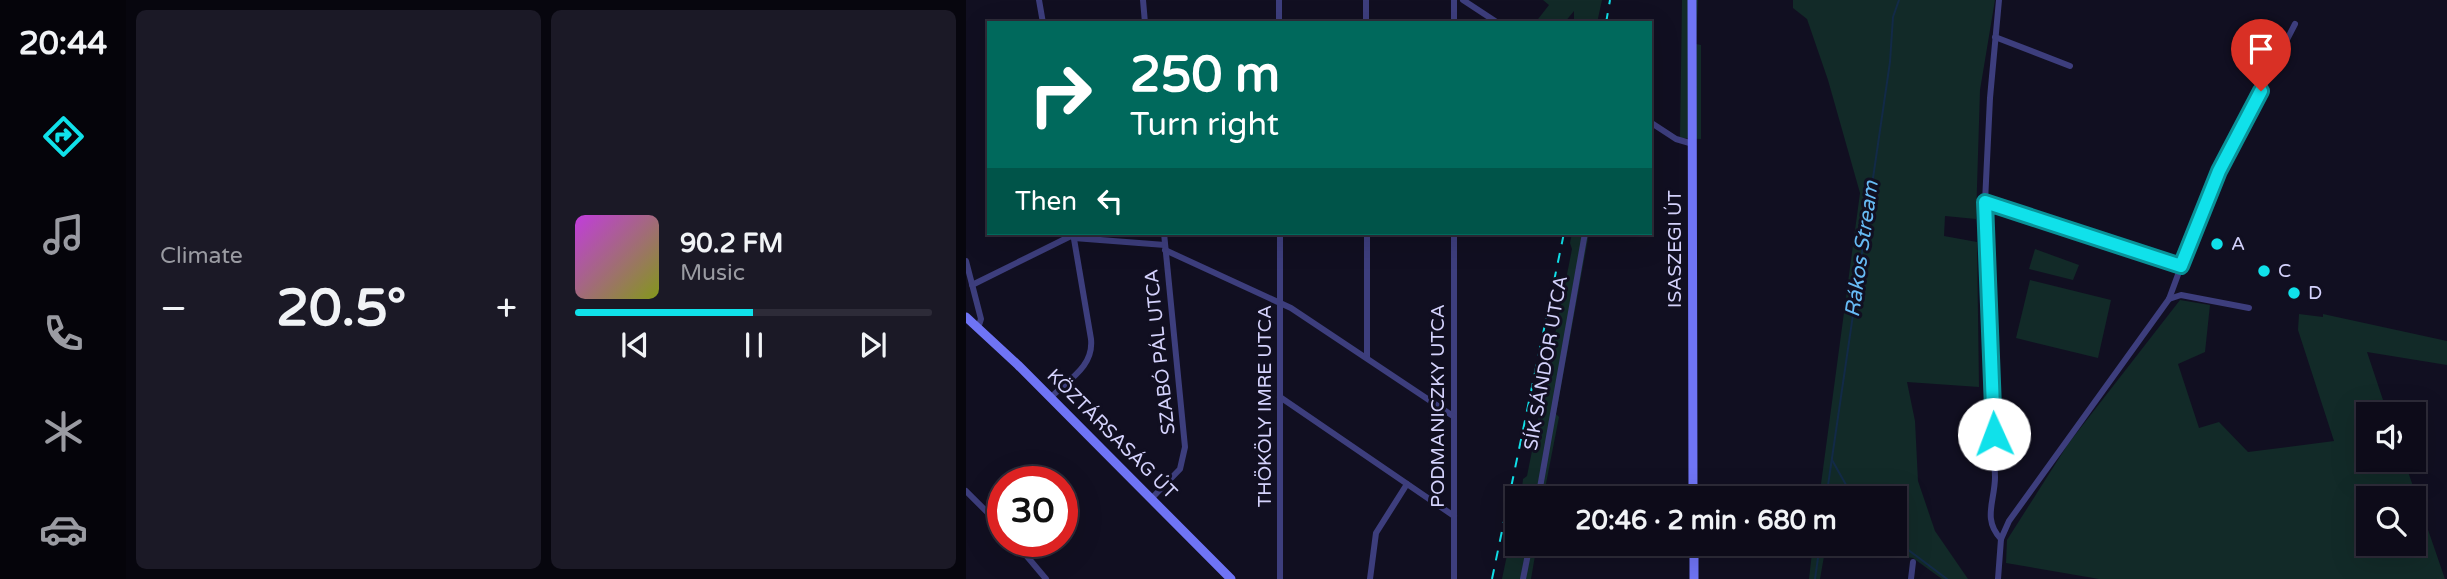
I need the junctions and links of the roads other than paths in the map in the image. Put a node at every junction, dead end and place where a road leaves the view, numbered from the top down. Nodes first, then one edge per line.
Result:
1 (1039, 0) edge
2 (1143, 0) edge
3 (1279, 0) edge
4 (1366, 0) edge
5 (1454, 0) edge
6 (1463, 0) edge
7 (1692, 0) edge
8 (1999, 0) edge
9 (1043, 21) edge
10 (1145, 21) edge
11 (1279, 21) edge
12 (1366, 21) edge
13 (1454, 21) edge
14 (1495, 21) edge
15 (2295, 24) dead end
16 (1994, 37) junction
17 (2070, 66) dead end
18 (1652, 123) edge
19 (1693, 145) junction
20 (1985, 202) junction
21 (1074, 235) edge
22 (1164, 235) edge
23 (1280, 235) edge
24 (1367, 235) edge
25 (1454, 235) edge
26 (1585, 235) edge
27 (1165, 247) junction
28 (966, 261) edge
29 (2181, 266) junction
30 (972, 285) junction
31 (2169, 299) junction
32 (1281, 305) junction
33 (2249, 308) dead end
34 (966, 317) edge
35 (978, 328) junction
36 (1367, 358) junction
37 (1280, 397) junction
38 (1050, 398) junction
39 (1454, 415) junction
40 (1407, 484) junction
41 (1540, 486) edge
42 (1693, 486) edge
43 (966, 491) edge
44 (1152, 498) junction
45 (987, 512) edge
46 (1454, 516) junction
47 (2001, 539) junction
48 (1528, 556) edge
49 (1694, 556) edge
50 (1027, 557) edge
51 (1913, 562) dead end
52 (1046, 579) edge
53 (1231, 579) edge
54 (1280, 579) edge
55 (1370, 579) edge
56 (1454, 579) edge
57 (1523, 579) edge
58 (1694, 579) edge
59 (1911, 579) edge
60 (1997, 579) edge

1 - 9 street
2 - 10 street
3 - 11 street
4 - 12 street
5 - 13 street
6 - 14 street
7 - 19 main road, ISASZEGI ÚT
8 - 16 street
15 - 29 street
16 - 17 street
16 - 20 street
18 - 19 street
19 - 42 main road, ISASZEGI ÚT
20 - 29 street
20 - 47 street
21 - 27 street
21 - 30 street
21 - 38 street
22 - 27 street, SZABÓ PÁL UTCA
23 - 32 street, THÖKÖLY IMRE UTCA
24 - 36 street
25 - 39 street, PODMANICZKY UTCA
26 - 41 street, SÍK SÁNDOR UTCA
27 - 32 street
27 - 44 street, SZABÓ PÁL UTCA
28 - 30 street
29 - 31 street
30 - 35 street
31 - 33 street
31 - 47 street
32 - 36 street
32 - 37 street, THÖKÖLY IMRE UTCA
34 - 35 main road, KÖZTÁRSASÁG ÚT
35 - 38 main road, KÖZTÁRSASÁG ÚT
36 - 39 street
37 - 40 street
37 - 54 street, THÖKÖLY IMRE UTCA
38 - 44 main road, KÖZTÁRSASÁG ÚT
39 - 46 street, PODMANICZKY UTCA
40 - 46 street
40 - 55 street
43 - 45 street
44 - 53 main road, KÖZTÁRSASÁG ÚT
46 - 56 street, PODMANICZKY UTCA
47 - 60 street
48 - 57 street
49 - 58 main road
50 - 52 street
51 - 59 street

